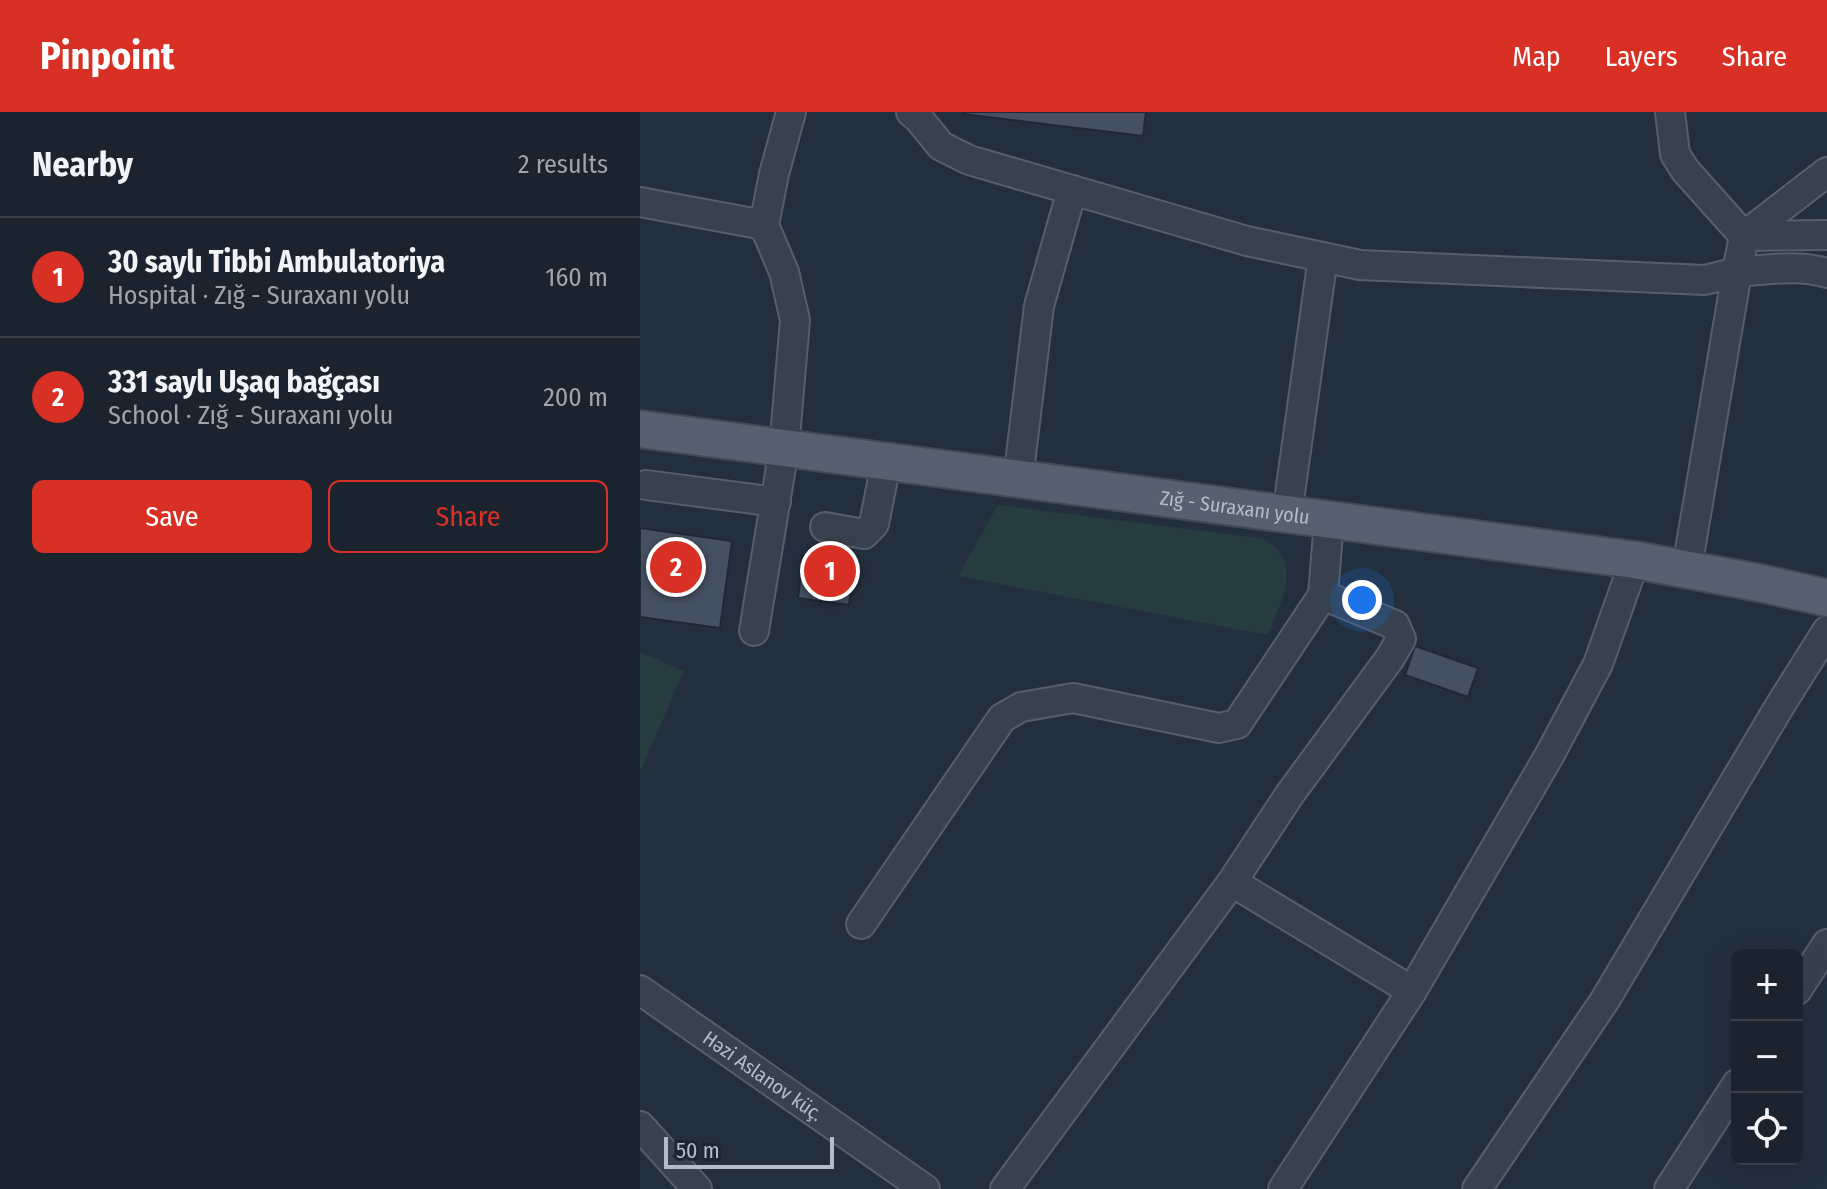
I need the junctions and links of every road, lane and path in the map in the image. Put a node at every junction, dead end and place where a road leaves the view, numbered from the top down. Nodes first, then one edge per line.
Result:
1 (791, 112) edge
2 (911, 112) edge
3 (1670, 112) edge
4 (1827, 172) edge
5 (1072, 190) junction
6 (640, 202) edge
7 (764, 225) junction
8 (1827, 235) edge
9 (1744, 236) junction
10 (1323, 257) junction
11 (1737, 272) junction
12 (1827, 273) edge
13 (640, 429) edge
14 (784, 449) junction
15 (886, 463) junction
16 (1018, 480) junction
17 (646, 485) dead end
18 (776, 502) junction
19 (1287, 515) junction
20 (1329, 521) junction
21 (825, 527) dead end
22 (1635, 560) junction
23 (1687, 568) junction
24 (1323, 595) junction
25 (1827, 598) edge
26 (754, 631) dead end
27 (1827, 631) edge
28 (1232, 882) junction
29 (861, 924) dead end
30 (1827, 944) edge
31 (1803, 981) edge
32 (640, 990) edge
33 (1412, 991) junction
34 (1731, 1093) edge
35 (640, 1126) edge
36 (697, 1189) edge
37 (925, 1189) edge
38 (1005, 1189) edge
39 (1283, 1189) edge
40 (1477, 1189) edge
41 (1669, 1189) edge

1 - 7 street
2 - 5 street
3 - 9 street
4 - 9 street
5 - 10 street
5 - 16 street
6 - 7 street
7 - 14 street
8 - 9 street
9 - 11 street
10 - 11 street
10 - 19 street
11 - 12 street
11 - 23 street
13 - 14 main road, Zığ - Suraxanı yolu
14 - 15 main road, Zığ - Suraxanı yolu
14 - 18 street
15 - 16 main road, Zığ - Suraxanı yolu
15 - 21 street
16 - 19 main road, Zığ - Suraxanı yolu
17 - 18 street
18 - 26 street
19 - 20 main road, Zığ - Suraxanı yolu
20 - 22 main road, Zığ - Suraxanı yolu
20 - 24 street
22 - 23 main road, Zığ - Suraxanı yolu
22 - 33 street
23 - 25 main road, Zığ - Suraxanı yolu
24 - 28 street
24 - 29 street
27 - 40 street
28 - 33 street
28 - 38 street
30 - 31 street
32 - 37 street, Həzi Aslanov küç.
33 - 39 street
34 - 41 street
35 - 36 street

